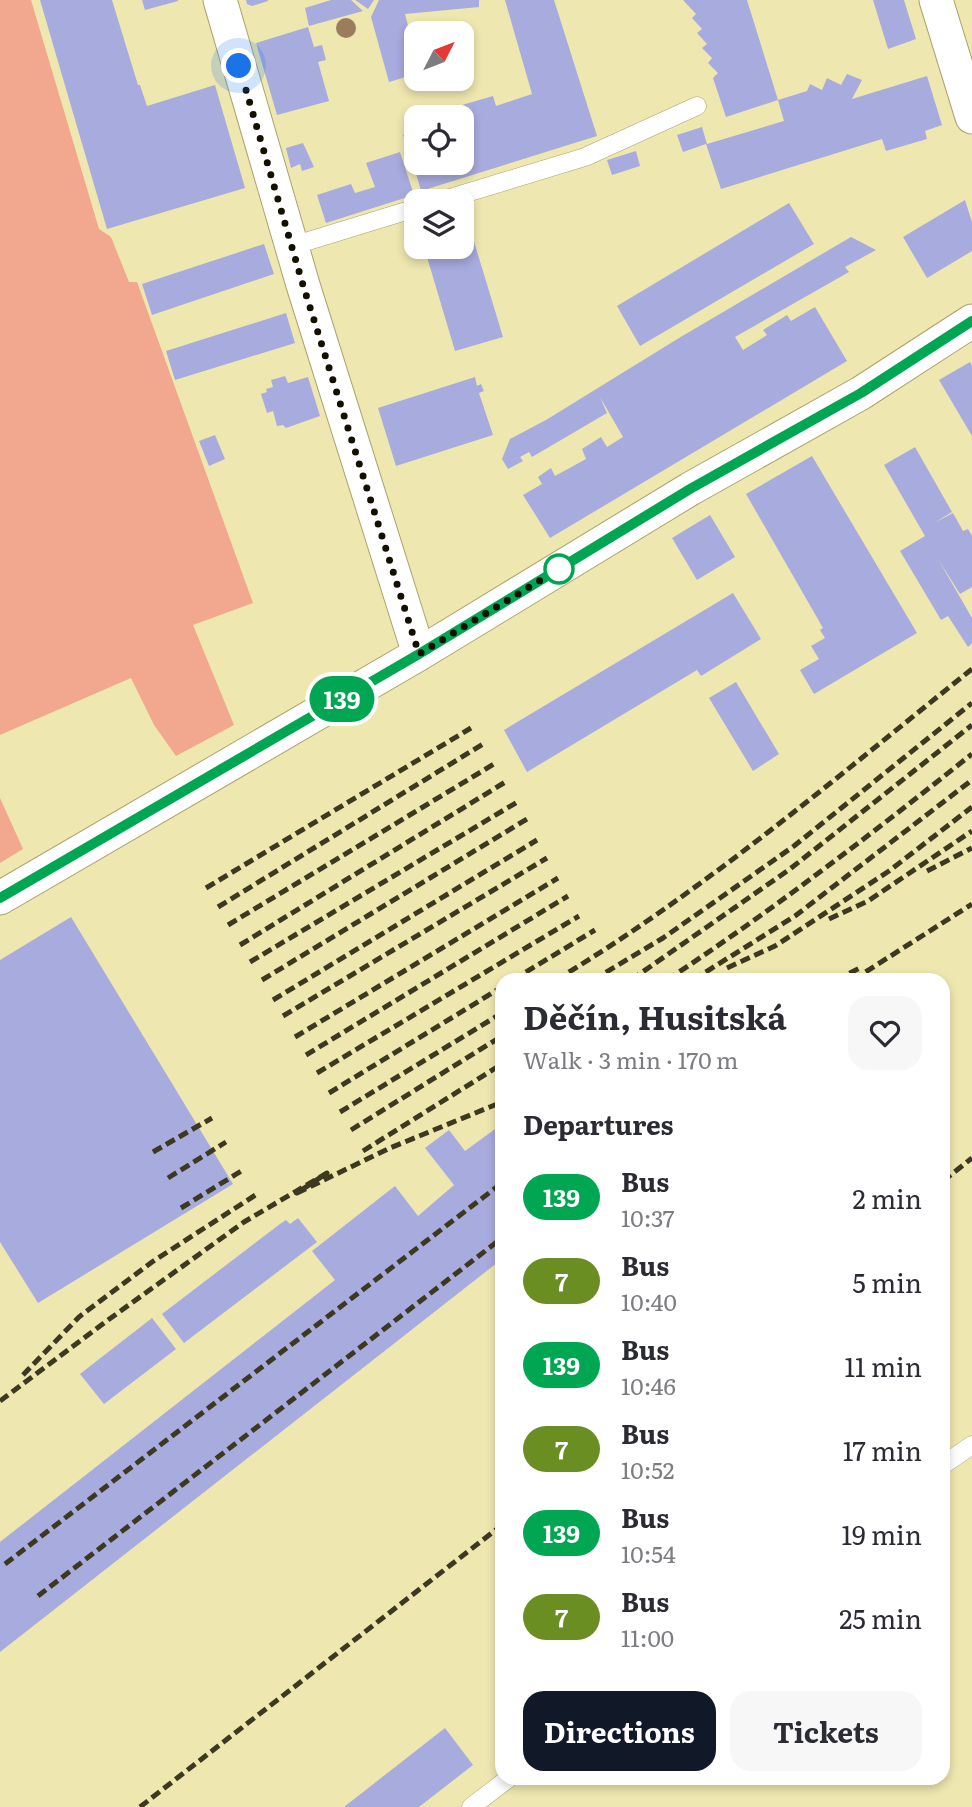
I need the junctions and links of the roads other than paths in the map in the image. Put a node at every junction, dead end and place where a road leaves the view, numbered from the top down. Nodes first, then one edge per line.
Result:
1 (220, 0) edge
2 (936, 0) edge
3 (697, 106) dead end
4 (972, 117) edge
5 (474, 191) edge
6 (404, 212) edge
7 (292, 246) junction
8 (972, 321) edge
9 (419, 654) junction
10 (0, 898) edge
11 (972, 1445) edge
12 (950, 1460) edge
13 (500, 1785) edge
14 (471, 1807) edge

1 - 7 street
2 - 4 street
3 - 5 lane
6 - 7 lane
7 - 9 street
8 - 9 street
9 - 10 street
11 - 12 lane
13 - 14 lane

